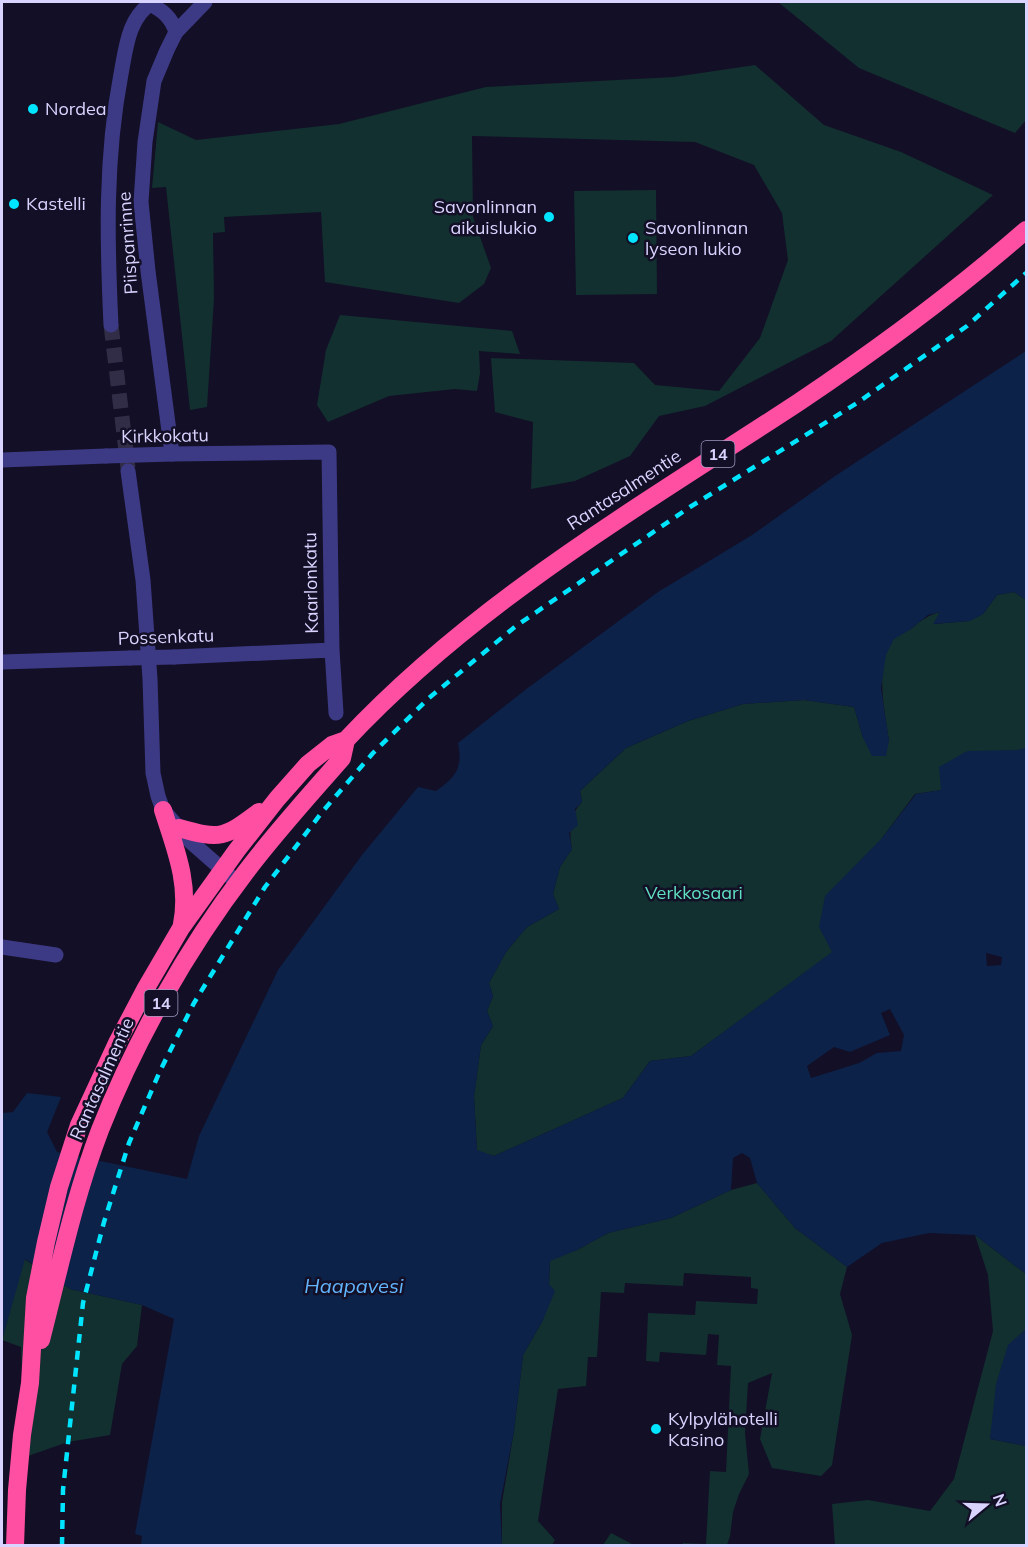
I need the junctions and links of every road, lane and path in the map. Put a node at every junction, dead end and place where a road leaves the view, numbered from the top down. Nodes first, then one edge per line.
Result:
1 (205, 2) edge
2 (151, 3) edge
3 (176, 32) junction
4 (1026, 230) edge
5 (111, 325) tunnel mouth
6 (329, 452) joint
7 (172, 454) junction
8 (2, 460) edge
9 (128, 471) tunnel mouth
10 (332, 650) junction
11 (2, 662) edge
12 (336, 713) dead end
13 (351, 735) junction
14 (277, 799) junction
15 (163, 810) junction
16 (179, 828) junction
17 (223, 870) junction
18 (238, 882) junction
19 (181, 928) junction
20 (2, 947) edge
21 (57, 954) dead end
22 (43, 1299) junction
23 (15, 1545) edge

1 - 3 street, Piispanrinne
2 - 3 street
2 - 5 street
3 - 7 street, Piispanrinne
4 - 13 highway, Rantasalmentie / 14
6 - 7 street, Kirkkokatu
6 - 10 street, Kaarlonkatu
7 - 8 street, Kirkkokatu, bridge
9 - 15 street
10 - 11 street, Possenkatu, bridge
10 - 12 street, Kaarlonkatu
13 - 14 highway, Rantasalmentie / 14
13 - 18 highway, Rantasalmentie / 14
14 - 16 highway
14 - 17 highway, Rantasalmentie / 14
15 - 16 street
15 - 19 highway
16 - 17 street
17 - 18 street
17 - 19 highway, Rantasalmentie / 14
18 - 22 highway, Rantasalmentie / 14
19 - 22 highway, 14
20 - 21 street
22 - 23 highway, 14

